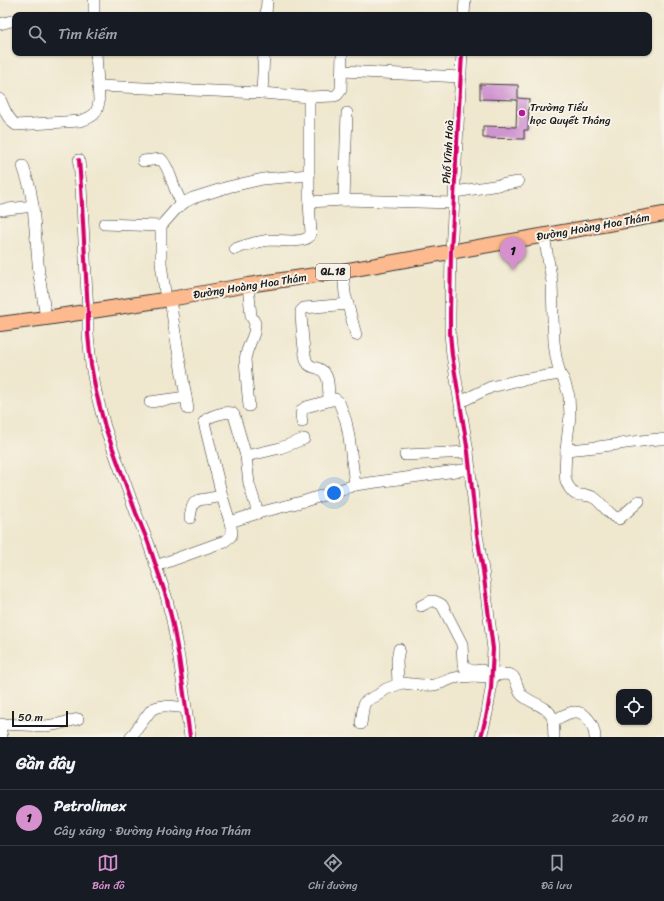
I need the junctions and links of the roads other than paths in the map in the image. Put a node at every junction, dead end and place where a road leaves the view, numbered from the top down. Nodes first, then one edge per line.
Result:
1 (94, 0) edge
2 (267, 0) edge
3 (465, 0) edge
4 (94, 12) edge
5 (266, 12) edge
6 (464, 12) edge
7 (12, 21) edge
8 (0, 24) edge
9 (96, 56) edge
10 (264, 56) edge
11 (342, 56) edge
12 (462, 56) edge
13 (342, 71) junction
14 (461, 77) junction
15 (98, 86) junction
16 (262, 93) junction
17 (309, 96) junction
18 (0, 99) edge
19 (347, 113) dead end
20 (79, 160) dead end
21 (144, 160) dead end
22 (23, 166) dead end
23 (309, 175) junction
24 (518, 182) dead end
25 (454, 197) junction
26 (344, 200) junction
27 (309, 202) junction
28 (182, 204) junction
29 (33, 206) junction
30 (0, 210) edge
31 (664, 214) edge
32 (104, 224) dead end
33 (161, 226) junction
34 (544, 236) junction
35 (235, 249) dead end
36 (451, 252) junction
37 (343, 271) junction
38 (248, 285) junction
39 (168, 299) junction
40 (348, 304) junction
41 (88, 312) junction
42 (46, 318) junction
43 (0, 324) edge
44 (356, 335) dead end
45 (560, 374) junction
46 (186, 397) junction
47 (329, 400) junction
48 (150, 402) dead end
49 (460, 402) junction
50 (249, 406) dead end
51 (188, 409) dead end
52 (302, 422) dead end
53 (304, 439) dead end
54 (664, 439) edge
55 (566, 450) junction
56 (468, 452) junction
57 (405, 455) dead end
58 (246, 456) junction
59 (470, 469) junction
60 (354, 485) junction
61 (222, 496) junction
62 (639, 501) dead end
63 (258, 513) junction
64 (190, 518) dead end
65 (230, 522) junction
66 (156, 566) junction
67 (422, 606) dead end
68 (398, 649) dead end
69 (492, 674) junction
70 (398, 684) junction
71 (186, 708) junction
72 (78, 719) dead end
73 (553, 721) junction
74 (360, 724) dead end
75 (0, 726) edge
76 (553, 736) edge
77 (2, 737) edge
78 (131, 737) edge
79 (190, 737) edge
80 (481, 737) edge
81 (595, 737) edge

1 - 4 street
2 - 5 street
3 - 6 street
7 - 8 street
9 - 15 street
10 - 16 street
11 - 13 street
12 - 14 street, Phố Vĩnh Hoà
13 - 14 street
13 - 17 street
14 - 25 street, Phố Vĩnh Hoà
15 - 16 street
15 - 18 street
16 - 17 street
17 - 23 street
19 - 26 street
20 - 41 street
21 - 28 street
22 - 29 street
23 - 27 street
23 - 28 street
24 - 25 street
25 - 26 street
25 - 36 street, Phố Vĩnh Hoà
26 - 27 street
27 - 35 street
28 - 33 street
29 - 30 street
29 - 42 street
31 - 34 main road, Đường Hoàng Hoa Thám / QL.18
32 - 33 street
33 - 39 street
34 - 36 main road, Đường Hoàng Hoa Thám / QL.18
34 - 45 street
36 - 37 main road, Đường Hoàng Hoa Thám / QL.18
36 - 49 street, Phố Vĩnh Hoà
37 - 38 main road, Đường Hoàng Hoa Thám / QL.18
37 - 40 street
38 - 39 main road, Đường Hoàng Hoa Thám / QL.18
38 - 50 street
39 - 41 main road, Đường Hoàng Hoa Thám / QL.18
39 - 46 street
40 - 44 street
40 - 47 street
41 - 42 main road, Đường Hoàng Hoa Thám / QL.18
41 - 66 street
42 - 43 main road, Đường Hoàng Hoa Thám / QL.18
45 - 49 street
45 - 55 street
46 - 48 street
46 - 51 street
47 - 52 street
47 - 60 street
49 - 56 street, Phố Vĩnh Hoà
53 - 58 street
54 - 55 street
55 - 62 street
56 - 57 street
56 - 59 street, Phố Vĩnh Hoà
58 - 61 street
58 - 63 street
59 - 60 street
59 - 69 street, Phố Vĩnh Hoà
60 - 63 street
61 - 64 street
61 - 65 street
63 - 65 street
65 - 66 street
66 - 71 street
67 - 69 street
68 - 70 street
69 - 70 street
69 - 73 street
69 - 80 street, Phố Vĩnh Hoà
70 - 74 street
71 - 78 street
71 - 79 street
72 - 75 street
73 - 76 street
73 - 81 street
75 - 77 street

